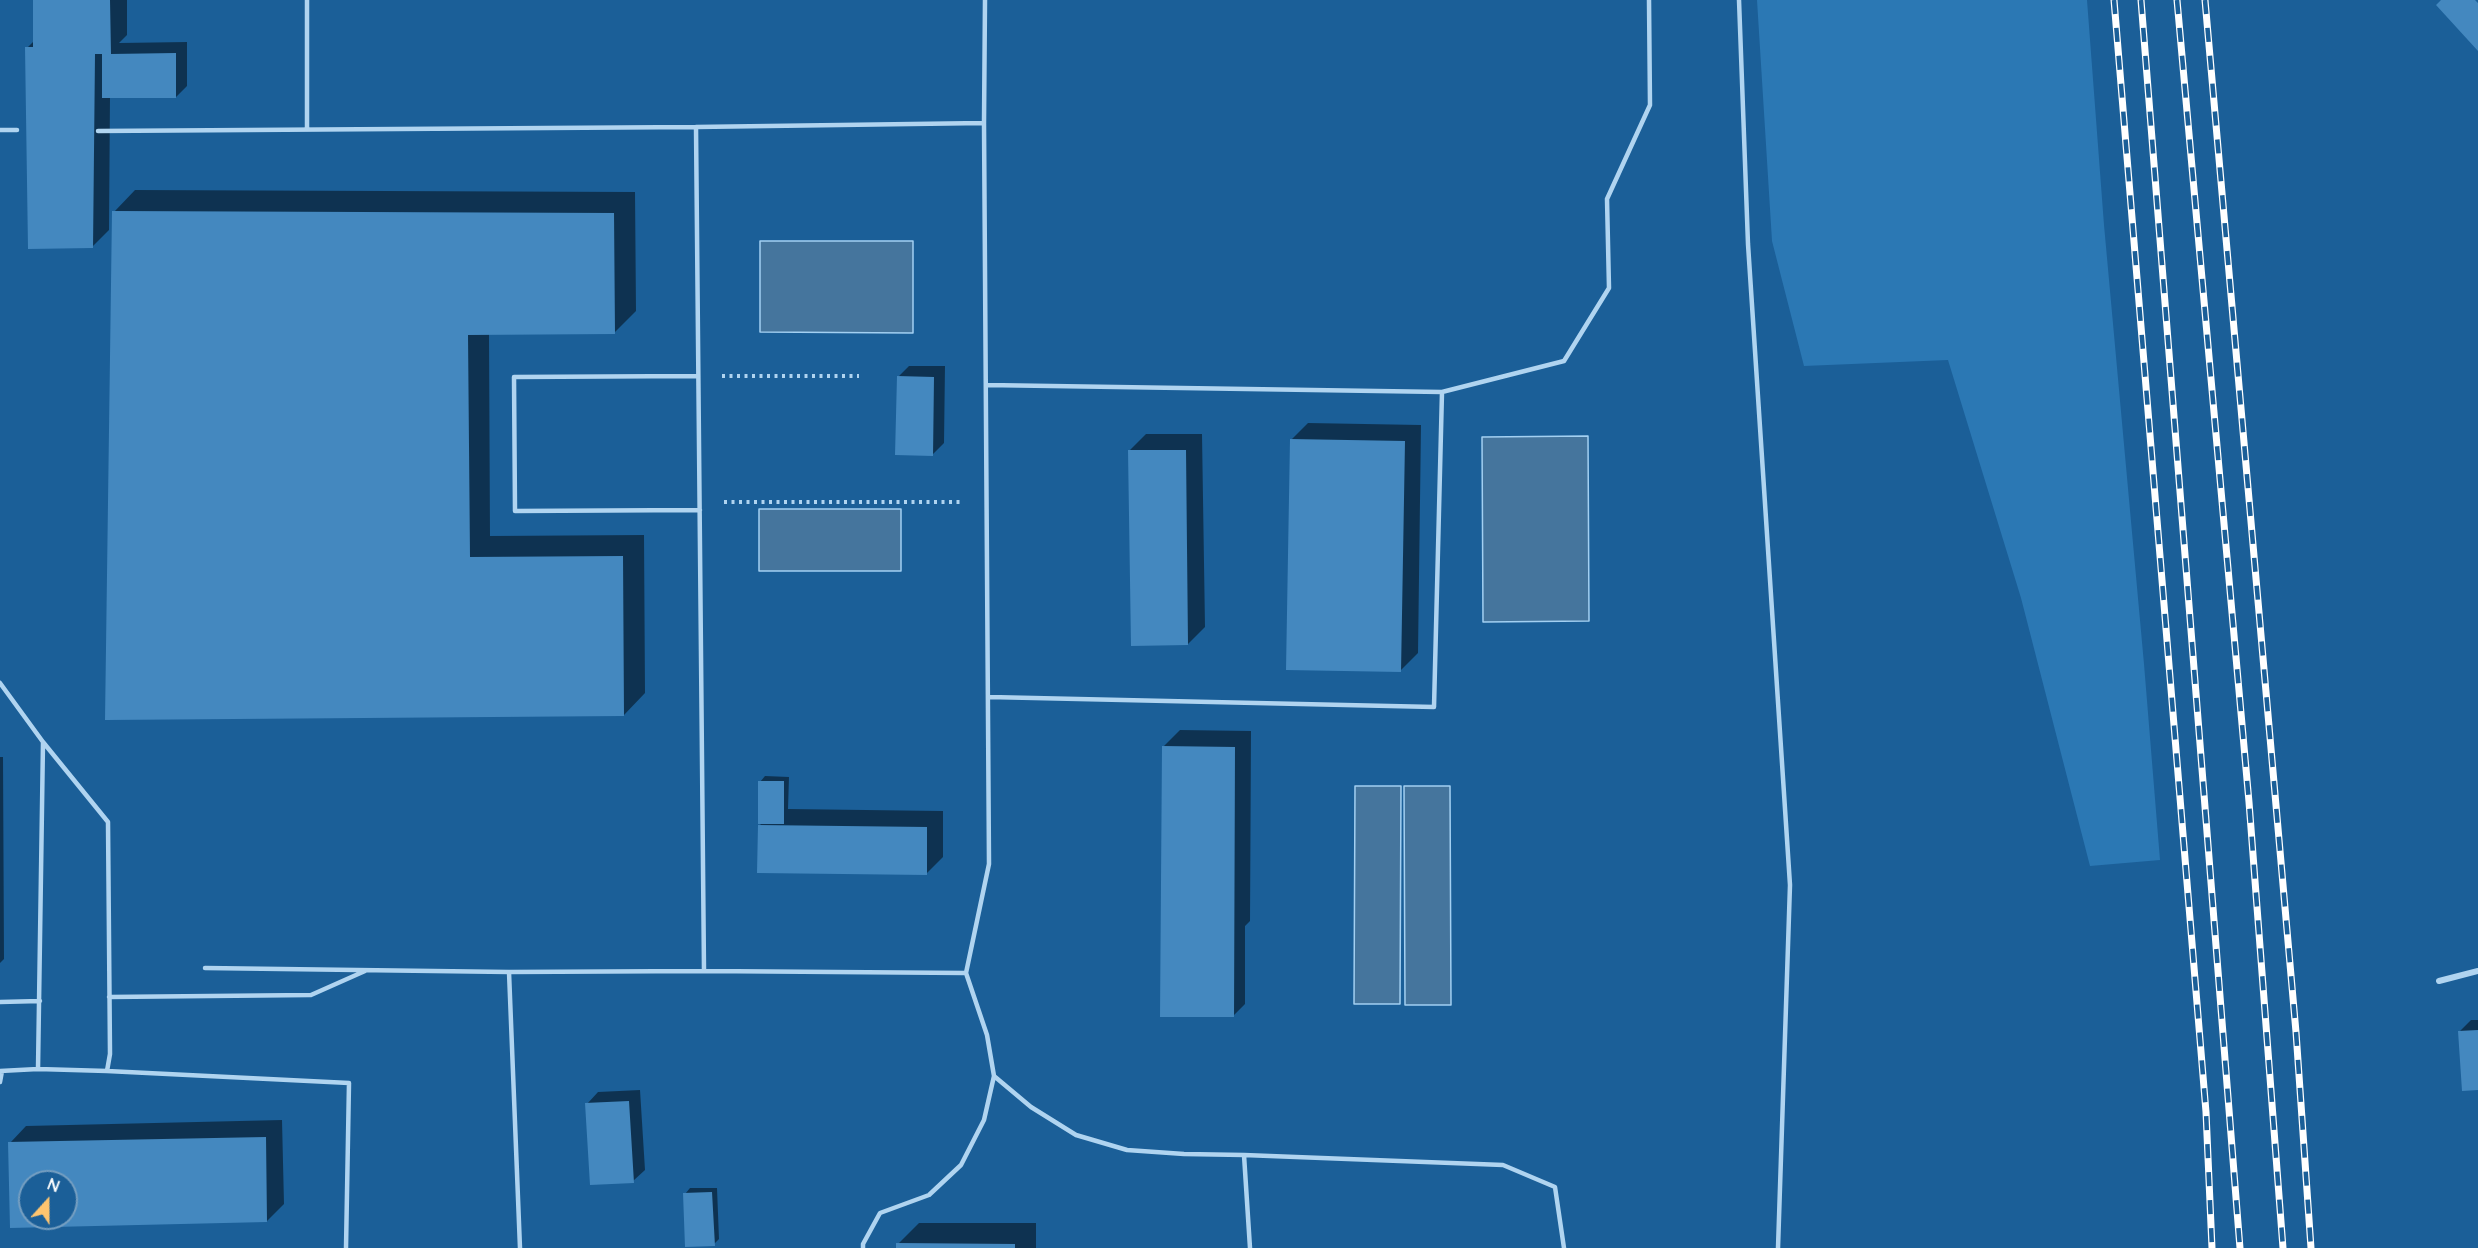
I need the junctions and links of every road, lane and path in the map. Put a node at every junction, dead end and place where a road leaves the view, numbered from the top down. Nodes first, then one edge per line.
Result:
1 (307, 0) edge
2 (985, 0) edge
3 (1649, 0) edge
4 (1739, 0) edge
5 (984, 123) junction
6 (696, 127) junction
7 (307, 129) junction
8 (0, 130) edge
9 (17, 130) dead end
10 (98, 130) dead end
11 (697, 376) junction
12 (859, 376) dead end
13 (986, 385) junction
14 (1442, 392) junction
15 (700, 502) junction
16 (987, 502) junction
17 (700, 510) junction
18 (0, 683) edge
19 (988, 697) junction
20 (43, 742) junction
21 (206, 968) dead end
22 (367, 970) junction
23 (704, 971) junction
24 (2478, 971) edge
25 (509, 972) junction
26 (966, 973) junction
27 (2439, 981) dead end
28 (109, 997) junction
29 (40, 1001) junction
30 (0, 1002) edge
31 (38, 1069) junction
32 (1, 1071) edge
33 (107, 1071) junction
34 (994, 1076) junction
35 (0, 1082) edge
36 (1244, 1155) junction
37 (346, 1248) edge
38 (520, 1248) edge
39 (863, 1248) edge
40 (1250, 1248) edge
41 (1564, 1248) edge
42 (1778, 1248) edge

1 - 7 lane
2 - 5 lane
3 - 14 lane
4 - 42 lane
5 - 6 lane
5 - 13 lane
6 - 7 lane
6 - 11 lane
7 - 10 lane
8 - 9 lane
11 - 12 path
11 - 15 lane
11 - 17 lane
13 - 14 lane
13 - 16 lane
14 - 19 lane
15 - 16 path
15 - 17 lane
16 - 19 lane
17 - 23 lane
18 - 20 lane
19 - 26 lane
20 - 28 lane
20 - 29 lane
21 - 22 lane
22 - 25 lane
22 - 28 lane
23 - 25 lane
23 - 26 lane
24 - 27 street
25 - 38 lane
26 - 34 lane
28 - 33 lane
29 - 30 lane
29 - 31 lane
31 - 32 lane
31 - 33 lane
32 - 35 lane
33 - 37 lane
34 - 36 lane
34 - 39 lane
36 - 40 lane
36 - 41 lane

